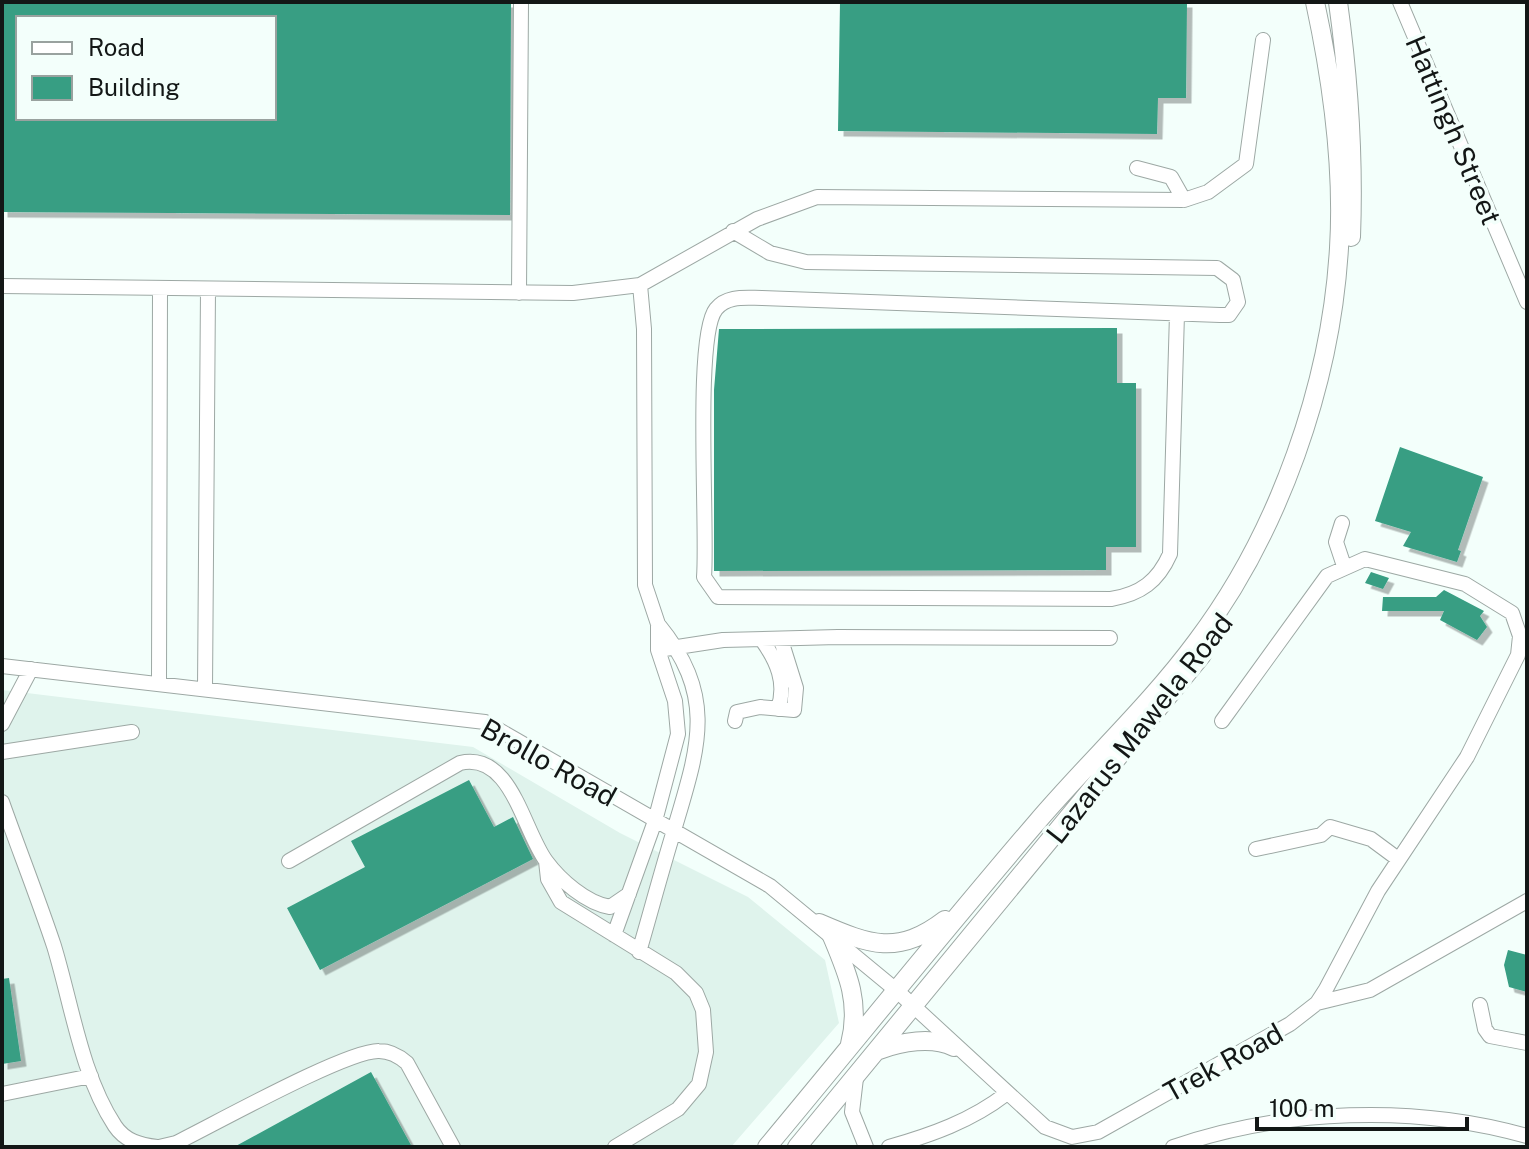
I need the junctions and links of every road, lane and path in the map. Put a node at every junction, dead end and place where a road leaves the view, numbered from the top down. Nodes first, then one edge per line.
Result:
1 (521, 2) edge
2 (1315, 2) edge
3 (1338, 2) edge
4 (1400, 2) edge
5 (1263, 40) dead end
6 (1137, 168) dead end
7 (1184, 200) junction
8 (733, 231) junction
9 (640, 285) junction
10 (2, 286) edge
11 (160, 290) junction
12 (208, 290) junction
13 (519, 293) junction
14 (1527, 302) edge
15 (1177, 314) junction
16 (1342, 523) dead end
17 (1344, 566) junction
18 (658, 624) junction
19 (1110, 638) dead end
20 (762, 640) junction
21 (781, 640) junction
22 (676, 646) junction
23 (658, 650) junction
24 (2, 666) edge
25 (31, 669) junction
26 (159, 683) junction
27 (205, 688) junction
28 (778, 709) junction
29 (735, 721) dead end
30 (1222, 721) dead end
31 (2, 724) edge
32 (132, 732) dead end
33 (2, 752) edge
34 (2, 802) edge
35 (655, 821) junction
36 (674, 831) junction
37 (1256, 849) dead end
38 (1398, 859) junction
39 (289, 861) dead end
40 (546, 861) junction
41 (629, 894) junction
42 (973, 896) junction
43 (1527, 901) edge
44 (825, 928) junction
45 (614, 935) junction
46 (639, 952) junction
47 (896, 990) junction
48 (1317, 1003) junction
49 (1480, 1005) dead end
50 (914, 1007) junction
51 (1527, 1043) edge
52 (954, 1047) junction
53 (848, 1050) junction
54 (879, 1050) junction
55 (91, 1076) junction
56 (856, 1077) junction
57 (2, 1094) edge
58 (1006, 1094) junction
59 (1527, 1136) edge
60 (173, 1145) edge
61 (158, 1147) edge
62 (453, 1147) edge
63 (615, 1147) edge
64 (767, 1147) edge
65 (797, 1147) edge
66 (866, 1147) edge
67 (889, 1147) edge
68 (1173, 1147) edge

1 - 13 street
2 - 42 main road, Lazarus Mawela Road
3 - 50 main road, Lazarus Mawela Road
4 - 14 street, Hattingh Street
5 - 7 street
6 - 7 street
7 - 8 street
8 - 9 street
8 - 15 street
9 - 13 street
9 - 18 street
10 - 11 street
11 - 12 street
11 - 26 street
12 - 13 street
12 - 27 street
15 - 15 street
16 - 17 street
17 - 30 street
17 - 38 street, Trek Road
18 - 22 street
18 - 23 street
19 - 21 street
20 - 21 street
20 - 22 street
20 - 28 street
21 - 28 street
22 - 23 street
22 - 36 street
23 - 35 street
24 - 25 street, Brollo Road
25 - 26 street, Brollo Road
25 - 31 street
26 - 27 street, Brollo Road
27 - 35 street, Brollo Road
28 - 29 street
32 - 33 street
34 - 55 street
35 - 36 street, Brollo Road
35 - 41 street
36 - 44 street, Brollo Road
36 - 46 street
37 - 38 street
38 - 48 street, Trek Road
39 - 40 street
40 - 41 street
40 - 45 street
41 - 45 street
42 - 44 main road
42 - 47 main road, Lazarus Mawela Road
43 - 48 street
44 - 47 street, Brollo Road
44 - 53 main road
45 - 46 street
46 - 63 street
47 - 50 street, Trek Road
47 - 53 main road, Lazarus Mawela Road
48 - 58 street, Trek Road
49 - 51 street
50 - 52 street, Trek Road
50 - 54 main road, Lazarus Mawela Road
52 - 54 main road
52 - 58 street, Trek Road
53 - 64 main road
54 - 56 main road, Lazarus Mawela Road
55 - 57 street
55 - 61 street
56 - 65 main road, Lazarus Mawela Road
56 - 66 street
58 - 67 street
59 - 68 street
60 - 61 street
60 - 62 street

